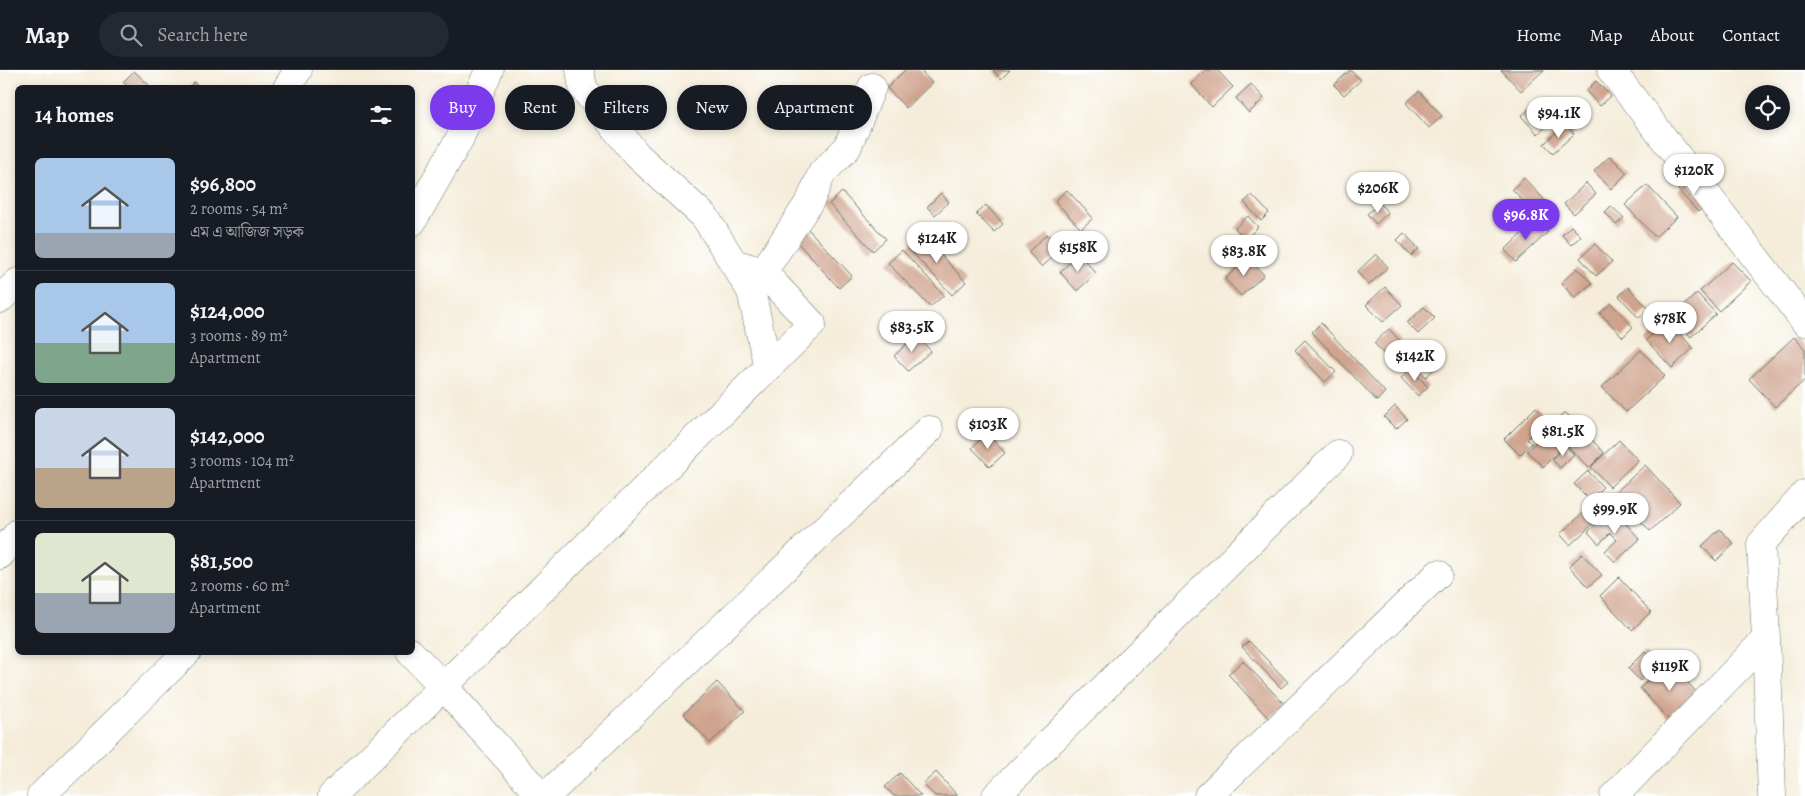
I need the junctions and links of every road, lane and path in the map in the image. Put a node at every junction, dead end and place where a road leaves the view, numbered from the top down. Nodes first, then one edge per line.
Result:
1 (298, 70) edge
2 (489, 70) edge
3 (580, 70) edge
4 (1612, 70) edge
5 (289, 85) edge
6 (854, 130) edge
7 (415, 217) edge
8 (733, 262) junction
9 (763, 272) junction
10 (15, 285) edge
11 (0, 299) edge
12 (1805, 322) edge
13 (768, 368) junction
14 (929, 430) dead end
15 (1338, 454) dead end
16 (1805, 494) edge
17 (15, 537) edge
18 (0, 555) edge
19 (1438, 574) dead end
20 (1766, 639) junction
21 (184, 655) edge
22 (413, 655) edge
23 (444, 687) junction
24 (41, 796) edge
25 (332, 796) edge
26 (541, 796) edge
27 (546, 796) edge
28 (996, 796) edge
29 (1208, 796) edge
30 (1614, 796) edge
31 (1772, 796) edge

1 - 5 street
2 - 7 street
3 - 8 street
4 - 12 street
6 - 9 street
8 - 9 street
8 - 13 street
9 - 13 street
10 - 11 street
13 - 23 street
14 - 27 street
15 - 28 street
16 - 20 street
17 - 18 street
19 - 29 street
20 - 30 street
20 - 31 street
21 - 24 street
22 - 23 street
23 - 25 street
23 - 26 street

